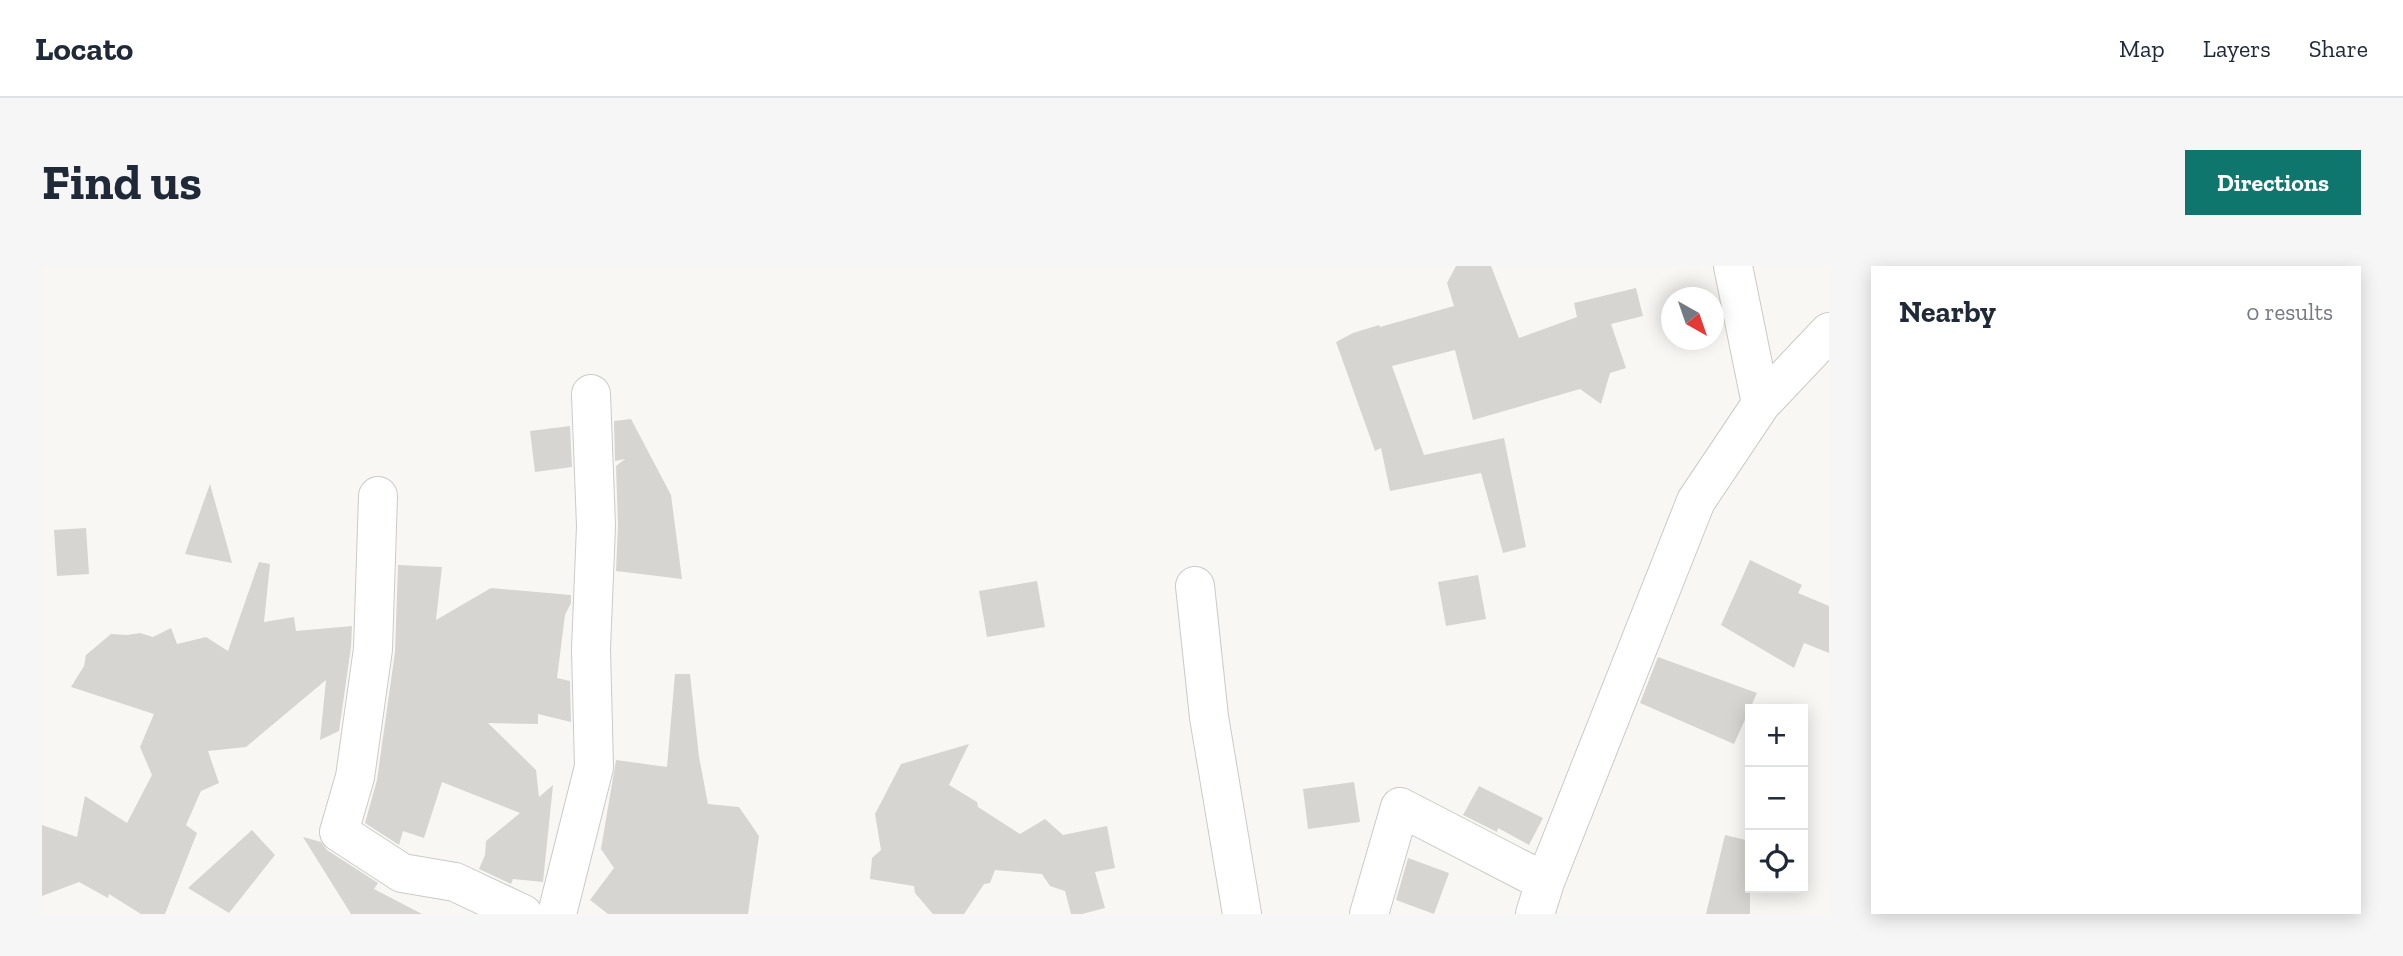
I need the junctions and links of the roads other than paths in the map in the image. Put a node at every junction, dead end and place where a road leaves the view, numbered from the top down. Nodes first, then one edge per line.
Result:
1 (1733, 266) edge
2 (1829, 332) edge
3 (591, 394) dead end
4 (1761, 404) junction
5 (378, 496) dead end
6 (1195, 586) dead end
7 (1540, 898) edge
8 (523, 914) edge
9 (557, 914) edge
10 (1242, 914) edge
11 (1368, 914) edge

1 - 4 street
2 - 4 street
3 - 9 street
4 - 7 street
5 - 8 street
6 - 10 street
7 - 11 street

